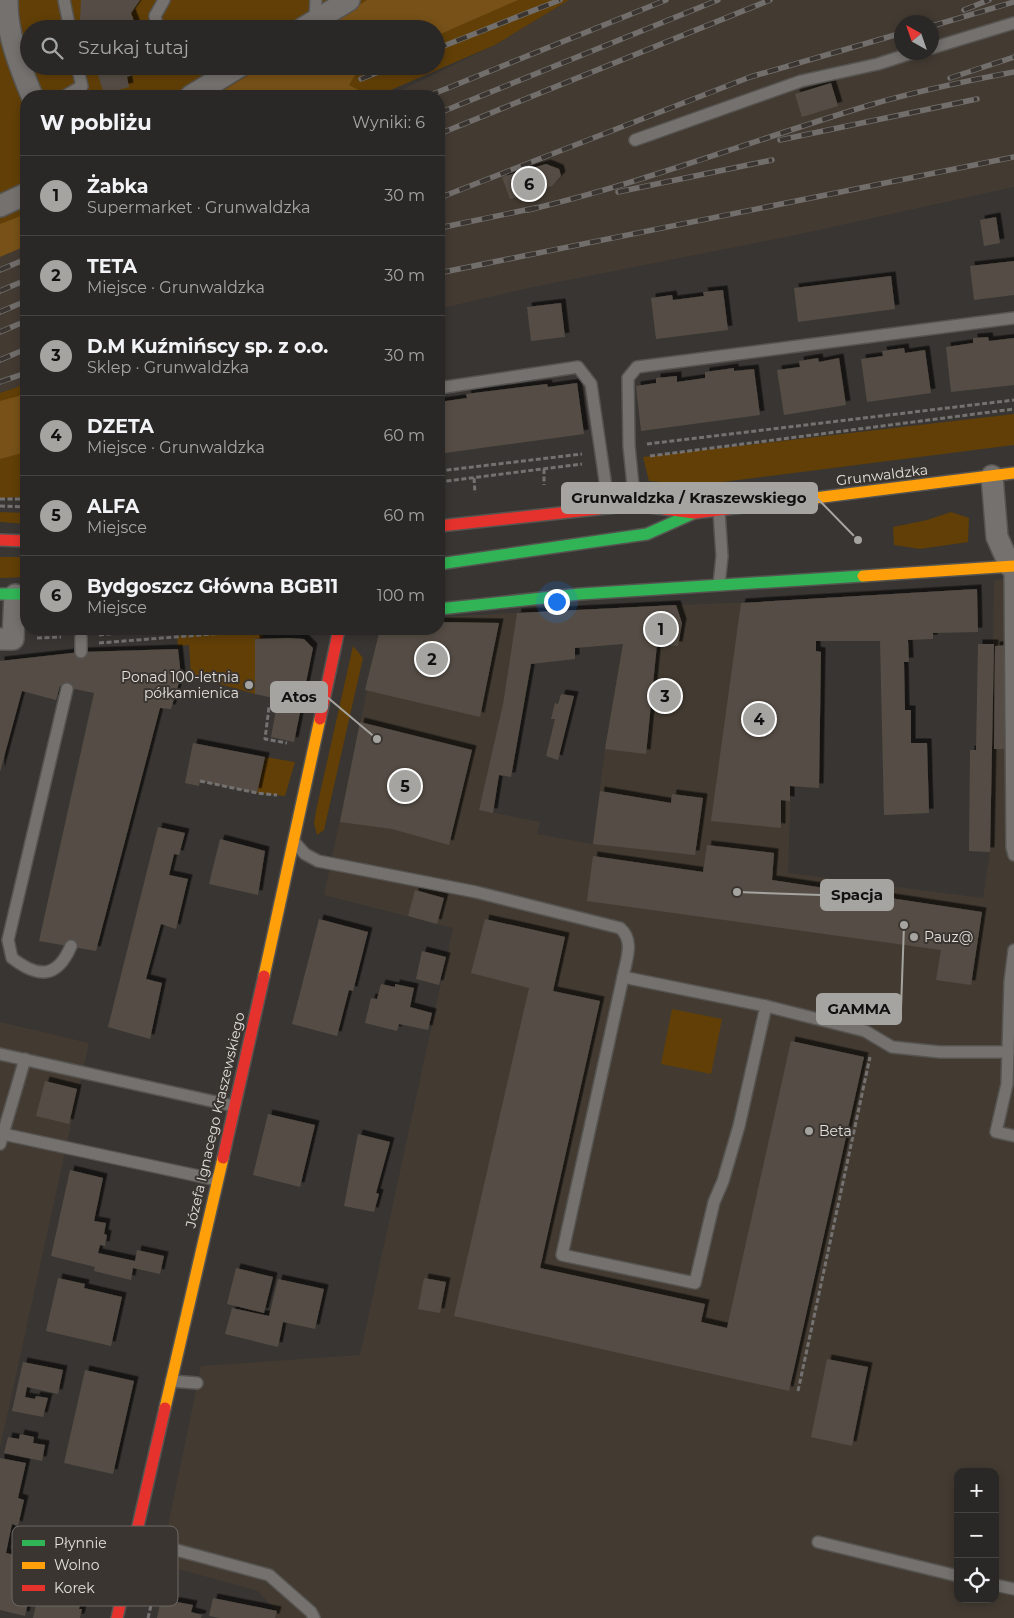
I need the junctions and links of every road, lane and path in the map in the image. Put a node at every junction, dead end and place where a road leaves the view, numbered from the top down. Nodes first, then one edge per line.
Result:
1 (64, 0) edge
2 (164, 0) edge
3 (349, 0) edge
4 (9, 4) edge
5 (311, 16) edge
6 (68, 20) edge
7 (156, 20) edge
8 (1014, 23) edge
9 (939, 46) edge
10 (894, 59) edge
11 (20, 61) edge
12 (24, 75) edge
13 (80, 75) edge
14 (225, 75) edge
15 (30, 90) edge
16 (75, 90) edge
17 (201, 90) edge
18 (635, 140) dead end
19 (20, 197) edge
20 (0, 206) edge
21 (1014, 318) edge
22 (445, 387) edge
23 (1014, 400) edge
24 (1014, 409) edge
25 (630, 452) junction
26 (603, 456) junction
27 (544, 469) junction
28 (445, 471) edge
29 (1014, 473) edge
30 (992, 476) junction
31 (474, 478) junction
32 (445, 481) edge
33 (544, 485) dead end
34 (475, 493) dead end
35 (0, 499) edge
36 (20, 499) edge
37 (635, 505) junction
38 (0, 506) edge
39 (20, 507) edge
40 (609, 508) junction
41 (719, 511) junction
42 (694, 513) junction
43 (445, 525) edge
44 (0, 540) edge
45 (20, 541) edge
46 (445, 563) edge
47 (1012, 566) edge
48 (719, 585) junction
49 (14, 594) edge
50 (445, 608) edge
51 (132, 635) edge
52 (202, 635) edge
53 (338, 635) edge
54 (6, 639) edge
55 (81, 645) junction
56 (68, 688) dead end
57 (276, 707) dead end
58 (290, 743) dead end
59 (200, 781) dead end
60 (285, 796) dead end
61 (295, 843) junction
62 (1014, 855) edge
63 (71, 946) dead end
64 (1014, 950) edge
65 (623, 977) junction
66 (766, 1006) junction
67 (1008, 1052) junction
68 (870, 1053) dead end
69 (0, 1054) edge
70 (25, 1059) junction
71 (234, 1106) junction
72 (1014, 1136) edge
73 (2, 1139) edge
74 (217, 1180) junction
75 (171, 1381) junction
76 (196, 1383) dead end
77 (798, 1391) dead end
78 (139, 1526) edge
79 (818, 1542) dead end
80 (178, 1550) edge
81 (954, 1575) edge
82 (999, 1586) edge
83 (1014, 1589) edge
84 (314, 1618) edge

1 - 6 lane
2 - 7 lane
3 - 5 street
4 - 11 street
8 - 9 lane
10 - 18 lane
12 - 15 street
13 - 16 lane
14 - 17 street
19 - 20 street
21 - 25 lane
22 - 26 lane
23 - 25 path
24 - 25 path
25 - 37 lane
26 - 27 path
26 - 28 path
26 - 40 lane
27 - 31 path
27 - 33 path
29 - 30 street, Grunwaldzka
30 - 41 street, Grunwaldzka
30 - 47 street
31 - 32 path
31 - 34 path
35 - 36 path
37 - 40 street, Grunwaldzka
37 - 42 street, Grunwaldzka
38 - 39 path
40 - 43 street, Grunwaldzka
41 - 42 street, Grunwaldzka
41 - 48 lane
42 - 46 street, Grunwaldzka
44 - 45 street
47 - 48 street
47 - 62 lane
48 - 50 street
49 - 54 street
51 - 55 path
52 - 55 path
53 - 61 street, Józefa Ignacego Kraszewskiego
54 - 55 path
56 - 63 lane
57 - 58 path
59 - 60 path
61 - 65 lane
61 - 71 street, Józefa Ignacego Kraszewskiego
64 - 67 lane
65 - 66 lane
65 - 66 lane
66 - 67 lane
67 - 72 lane
68 - 77 path
69 - 70 lane
70 - 71 lane
70 - 73 lane
71 - 74 street, Józefa Ignacego Kraszewskiego
73 - 74 lane
74 - 75 street, Józefa Ignacego Kraszewskiego
75 - 76 lane
75 - 78 street, Józefa Ignacego Kraszewskiego
79 - 81 lane
80 - 84 lane
82 - 83 lane

